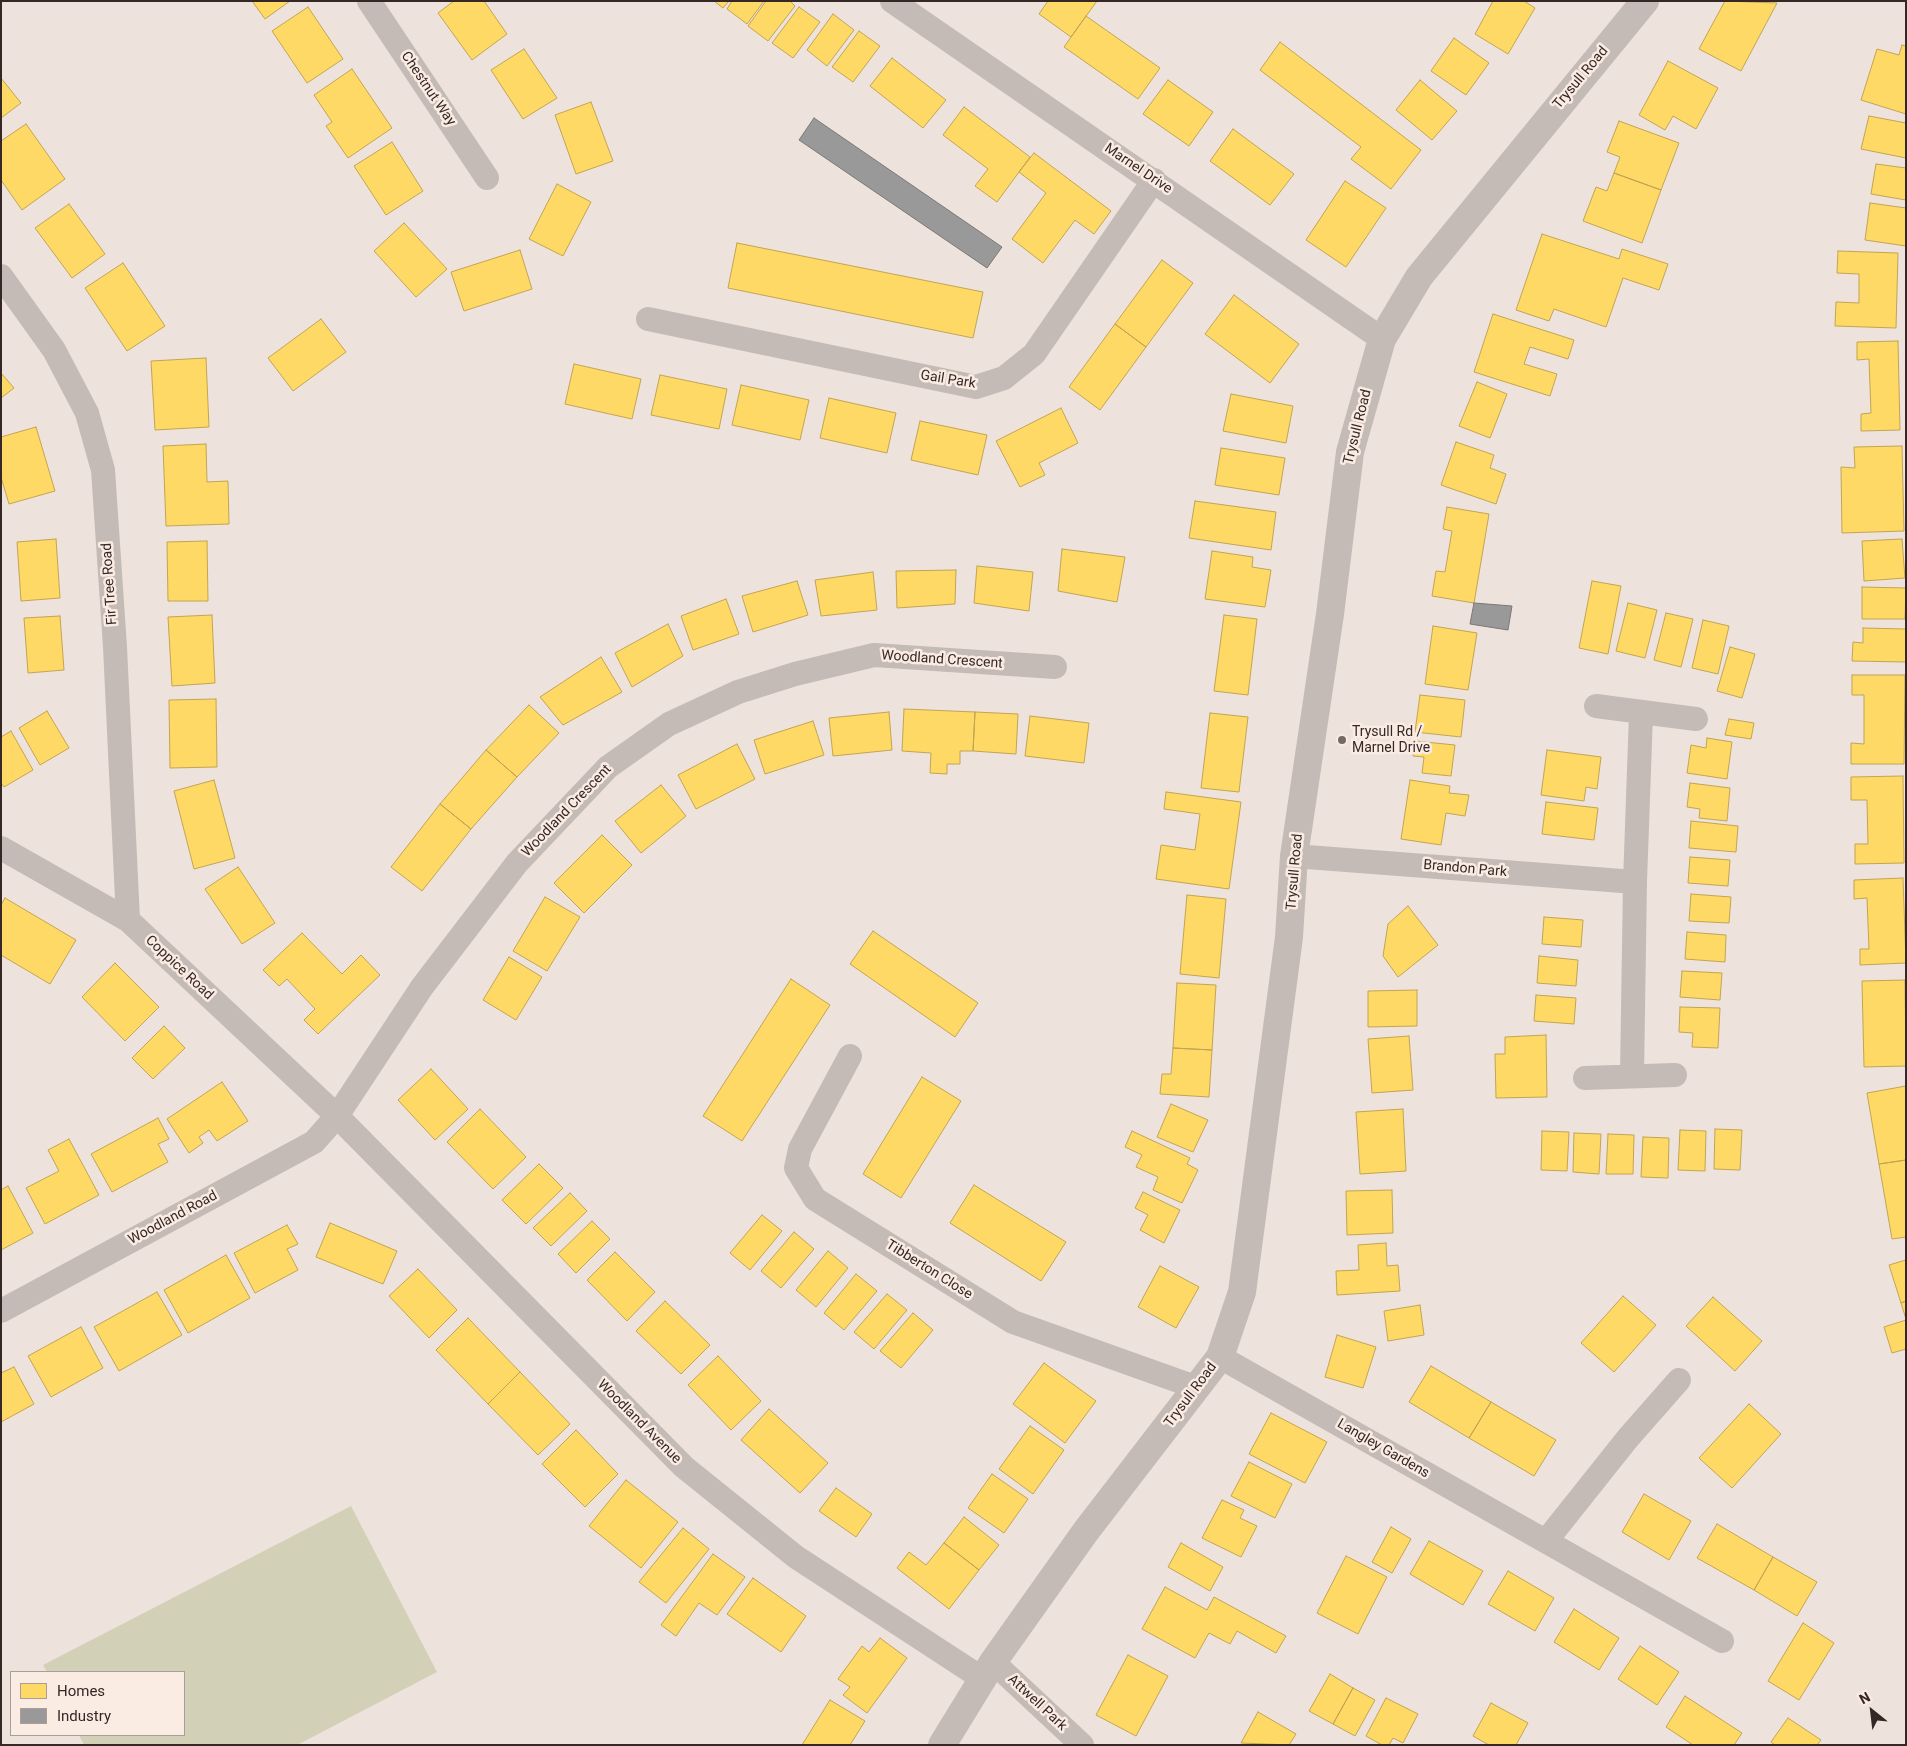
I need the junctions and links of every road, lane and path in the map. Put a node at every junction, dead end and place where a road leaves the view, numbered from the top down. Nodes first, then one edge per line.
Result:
1 (369, 1) edge
2 (892, 1) edge
3 (1645, 1) edge
4 (487, 178) dead end
5 (1154, 180) junction
6 (1, 276) edge
7 (648, 320) dead end
8 (1382, 339) junction
9 (1055, 667) dead end
10 (1596, 706) dead end
11 (1641, 714) junction
12 (1696, 720) dead end
13 (1, 848) edge
14 (1294, 856) junction
15 (1635, 882) junction
16 (128, 920) junction
17 (850, 1056) dead end
18 (1675, 1075) dead end
19 (1632, 1076) junction
20 (1586, 1078) dead end
21 (337, 1116) junction
22 (1, 1311) edge
23 (1220, 1357) junction
24 (1679, 1380) dead end
25 (1198, 1388) junction
26 (1546, 1541) junction
27 (1722, 1641) dead end
28 (988, 1670) junction
29 (942, 1745) edge
30 (1082, 1745) edge

1 - 4 street, Chestnut Way
2 - 5 street, Marnel Drive
3 - 8 street, Trysull Road
5 - 7 street, Gail Park
5 - 8 street, Marnel Drive
6 - 16 street, Fir Tree Road
8 - 14 street, Trysull Road
9 - 21 street, Woodland Crescent
10 - 11 street
11 - 12 street
11 - 15 street
13 - 16 street, Coppice Road
14 - 15 street, Brandon Park
14 - 23 street, Trysull Road
15 - 19 street
16 - 21 street, Coppice Road
17 - 25 street, Tibberton Close
18 - 19 street
19 - 20 street
21 - 22 street, Woodland Road
21 - 28 street, Woodland Avenue
23 - 25 street, Trysull Road
23 - 26 street, Langley Gardens
24 - 26 street
25 - 28 street, Trysull Road
26 - 27 street, Langley Gardens
28 - 29 street, Trysull Road
28 - 30 street, Attwell Park

